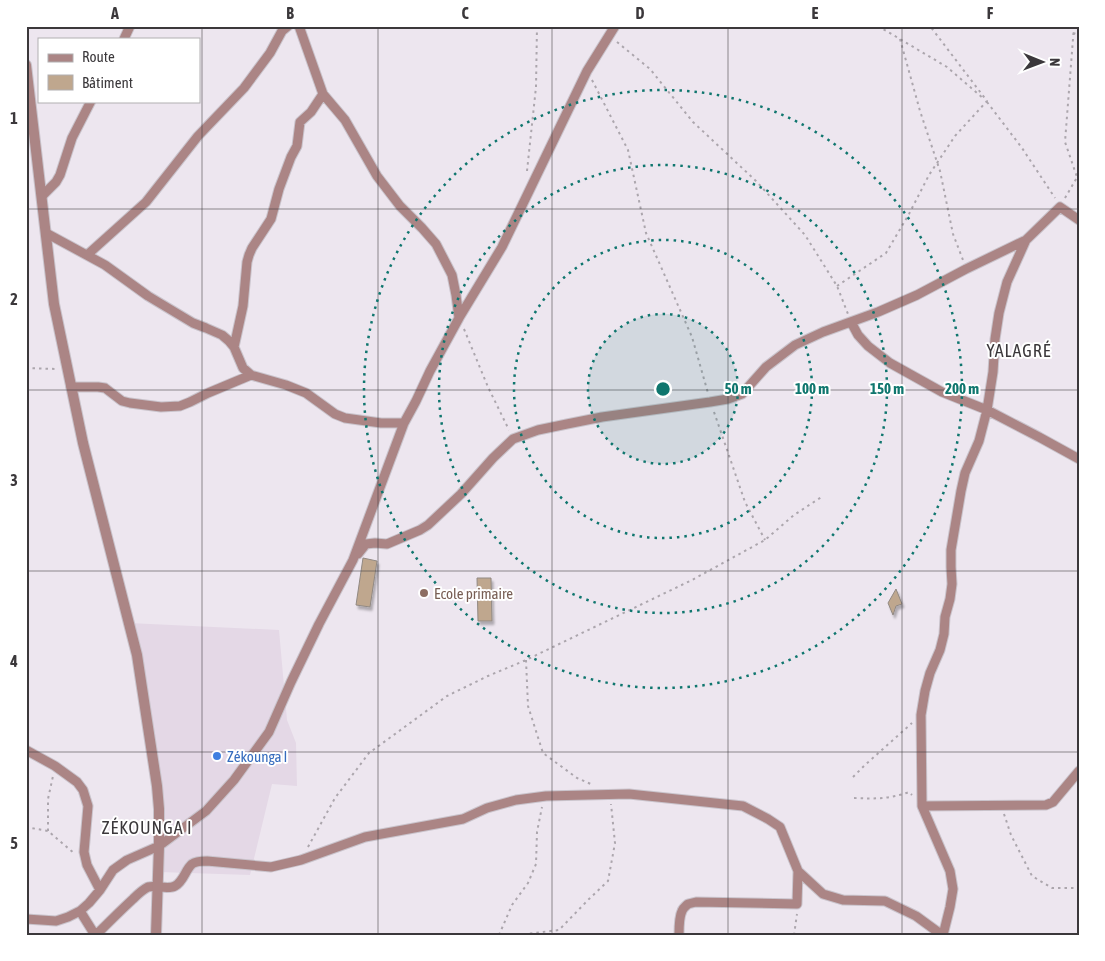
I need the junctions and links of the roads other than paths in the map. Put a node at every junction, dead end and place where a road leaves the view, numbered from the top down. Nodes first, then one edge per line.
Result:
1 (130, 26) edge
2 (288, 26) edge
3 (299, 26) edge
4 (615, 26) edge
5 (124, 38) edge
6 (26, 65) edge
7 (323, 94) junction
8 (90, 102) edge
9 (31, 142) edge
10 (42, 196) junction
11 (1079, 220) edge
12 (46, 233) junction
13 (1026, 240) junction
14 (88, 255) junction
15 (459, 318) junction
16 (851, 322) junction
17 (234, 347) junction
18 (251, 375) junction
19 (71, 387) junction
20 (987, 410) junction
21 (404, 423) junction
22 (1079, 460) edge
23 (353, 560) junction
24 (26, 750) edge
25 (1079, 771) edge
26 (922, 806) junction
27 (159, 846) junction
28 (798, 871) junction
29 (158, 886) junction
30 (100, 890) junction
31 (80, 911) junction
32 (26, 920) edge
33 (95, 935) edge
34 (156, 935) edge
35 (679, 935) edge
36 (942, 935) edge

1 - 5 street
2 - 14 street
3 - 7 street
4 - 15 street
6 - 9 street
7 - 15 street
7 - 17 street
8 - 10 street
9 - 10 street
10 - 12 street
11 - 13 street
12 - 14 street
12 - 19 street
13 - 16 street
13 - 20 street
14 - 17 street
15 - 21 street
16 - 20 street
16 - 23 street
17 - 18 street
18 - 19 street
18 - 21 street
19 - 27 street
20 - 22 street
20 - 26 street
21 - 23 street
23 - 27 street
24 - 30 street
25 - 26 street
26 - 36 street
27 - 29 street
27 - 30 street
28 - 29 street
28 - 35 street
28 - 36 street
29 - 33 street
29 - 34 street
30 - 31 street
31 - 32 street
31 - 33 street

